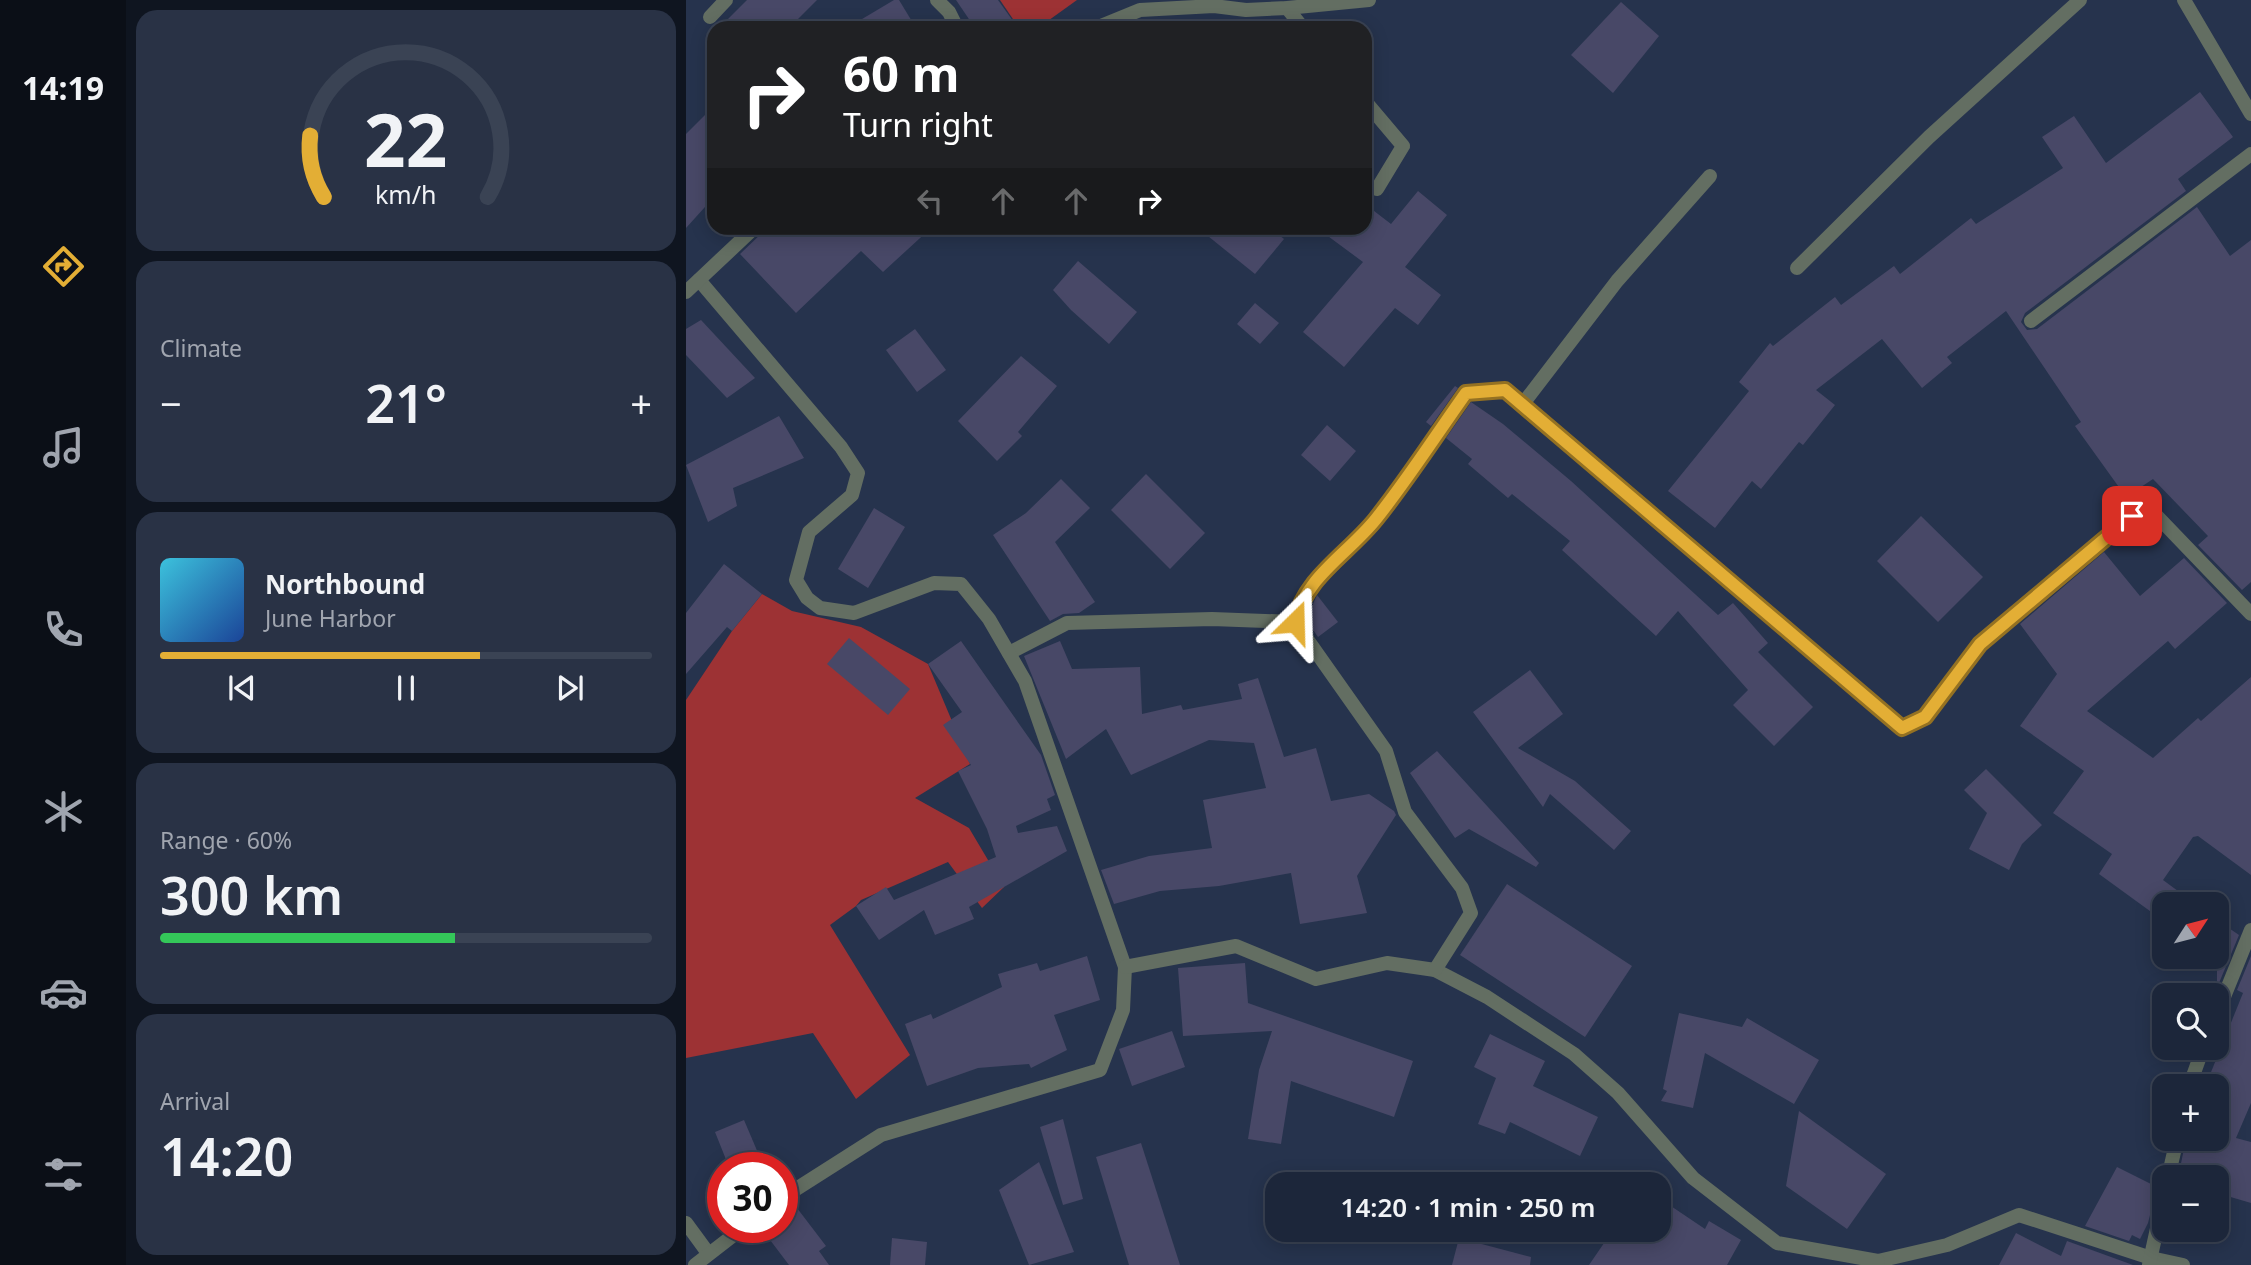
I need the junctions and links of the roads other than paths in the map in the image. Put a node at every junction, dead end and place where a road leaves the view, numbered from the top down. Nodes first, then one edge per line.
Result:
1 (726, 0) edge
2 (937, 0) edge
3 (1369, 0) edge
4 (2080, 0) edge
5 (2183, 0) edge
6 (1244, 5) edge
7 (1287, 8) junction
8 (710, 17) dead end
9 (953, 21) edge
10 (1113, 21) edge
11 (1298, 21) edge
12 (1372, 109) edge
13 (2251, 114) edge
14 (2251, 154) edge
15 (1710, 176) dead end
16 (1377, 189) dead end
17 (747, 235) edge
18 (1797, 268) dead end
19 (699, 280) junction
20 (686, 292) edge
21 (2031, 321) dead end
22 (1522, 405) junction
23 (2251, 614) edge
24 (1295, 622) junction
25 (1009, 653) junction
26 (2251, 930) edge
27 (1125, 967) junction
28 (1435, 970) junction
29 (2229, 984) edge
30 (798, 1188) edge
31 (686, 1223) edge
32 (2154, 1242) edge
33 (722, 1243) edge
34 (708, 1253) junction
35 (2150, 1262) edge
36 (1878, 1263) edge
37 (695, 1265) edge
38 (2183, 1265) edge

1 - 8 street
2 - 9 street
3 - 7 street
4 - 18 street
5 - 13 street
6 - 7 street
6 - 10 street
7 - 11 street
12 - 16 street
14 - 21 street
15 - 22 street
17 - 19 street
19 - 20 street
19 - 25 street
22 - 23 street
22 - 24 street
24 - 25 street
24 - 28 street
25 - 27 street
26 - 29 street
27 - 28 street
27 - 30 street
28 - 36 street
31 - 34 street
32 - 35 street
33 - 34 street
34 - 37 street
35 - 36 street
35 - 38 street

